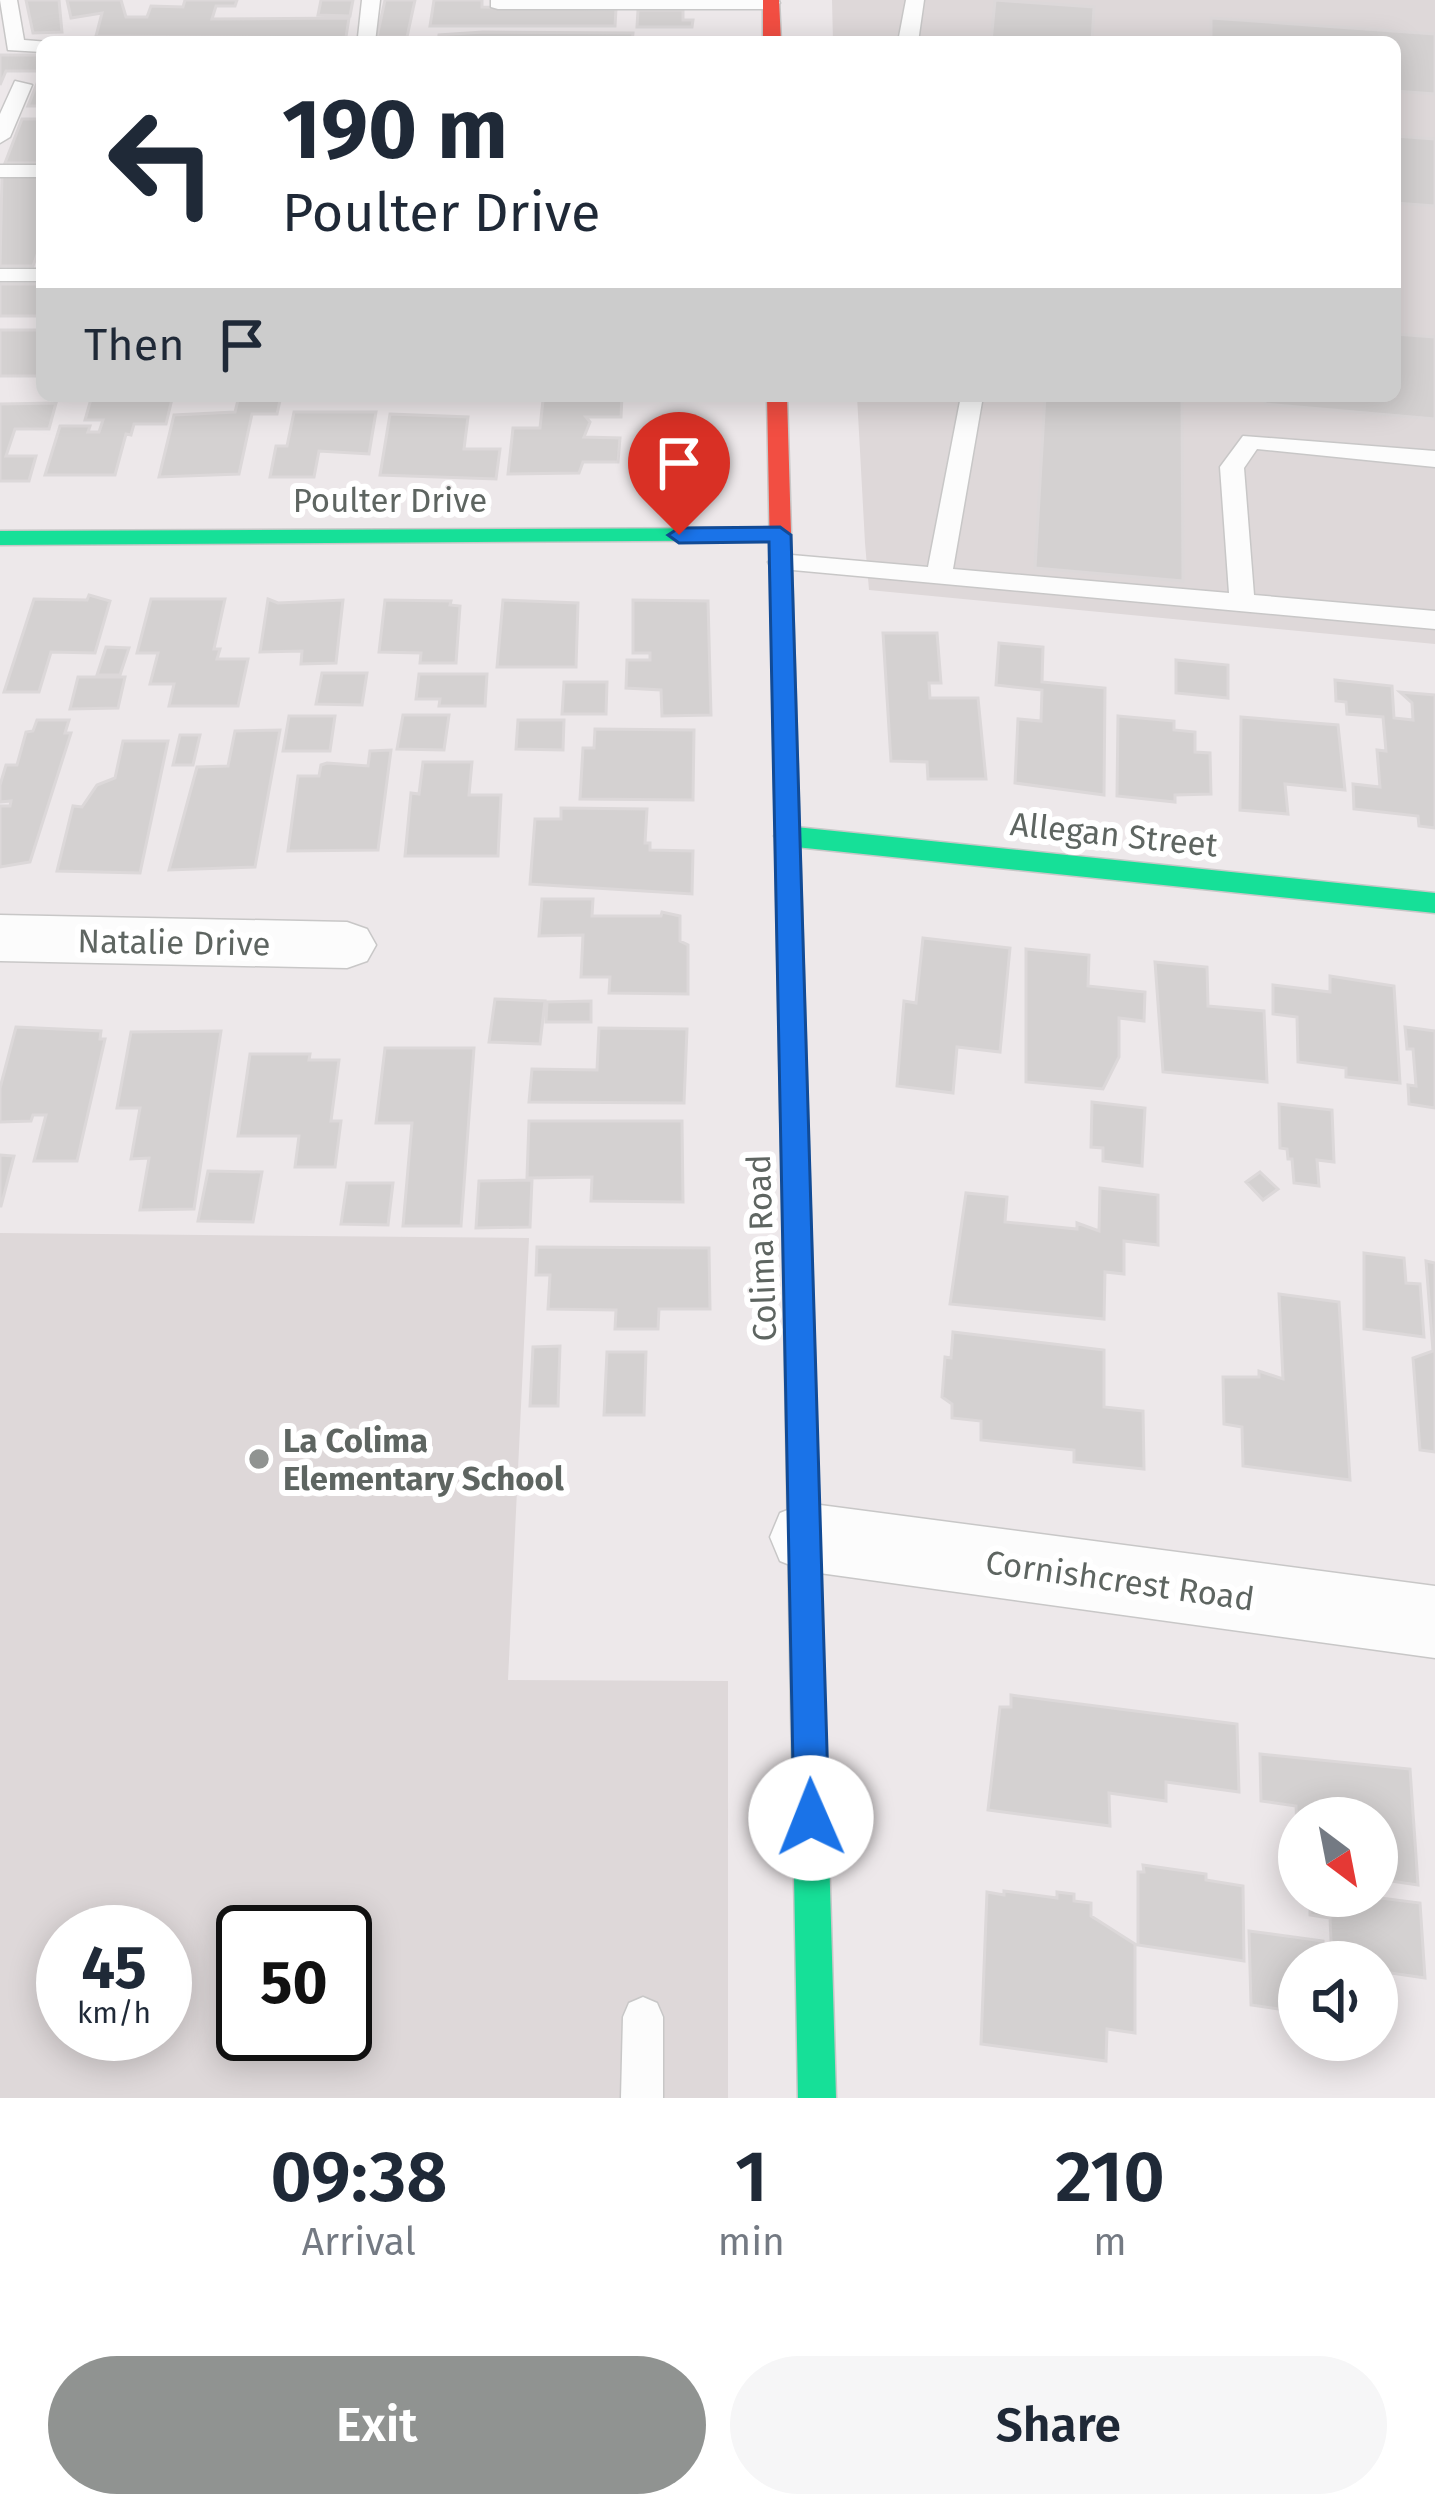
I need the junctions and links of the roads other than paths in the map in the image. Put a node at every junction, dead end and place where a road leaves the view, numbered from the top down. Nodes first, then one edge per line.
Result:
1 (8, 0) edge
2 (371, 0) edge
3 (915, 0) edge
4 (771, 2) edge
5 (498, 3) edge
6 (367, 36) edge
7 (772, 36) edge
8 (909, 36) edge
9 (36, 46) edge
10 (22, 85) dead end
11 (10, 113) junction
12 (36, 113) edge
13 (0, 137) edge
14 (0, 171) edge
15 (36, 171) edge
16 (0, 275) edge
17 (36, 275) edge
18 (777, 402) edge
19 (971, 402) edge
20 (1435, 459) edge
21 (0, 538) edge
22 (780, 548) junction
23 (939, 576) junction
24 (1242, 603) junction
25 (1435, 620) edge
26 (786, 836) junction
27 (1435, 903) edge
28 (0, 938) edge
29 (347, 945) dead end
30 (805, 1538) junction
31 (1435, 1622) edge
32 (644, 2017) dead end
33 (642, 2098) edge
34 (817, 2098) edge

1 - 9 lane
2 - 6 lane
3 - 8 lane
4 - 5 lane
4 - 7 main road
10 - 11 lane
11 - 12 lane
11 - 13 lane
14 - 15 lane
16 - 17 lane
18 - 22 main road, Colima Road
19 - 23 lane
20 - 24 lane
21 - 22 main road, Poulter Drive
22 - 23 lane
22 - 26 main road, Colima Road
23 - 24 lane
24 - 25 lane
26 - 27 main road, Allegan Street
26 - 30 main road, Colima Road
28 - 29 street, Natalie Drive
30 - 31 street, Cornishcrest Road
30 - 34 main road, Colima Road
32 - 33 lane

